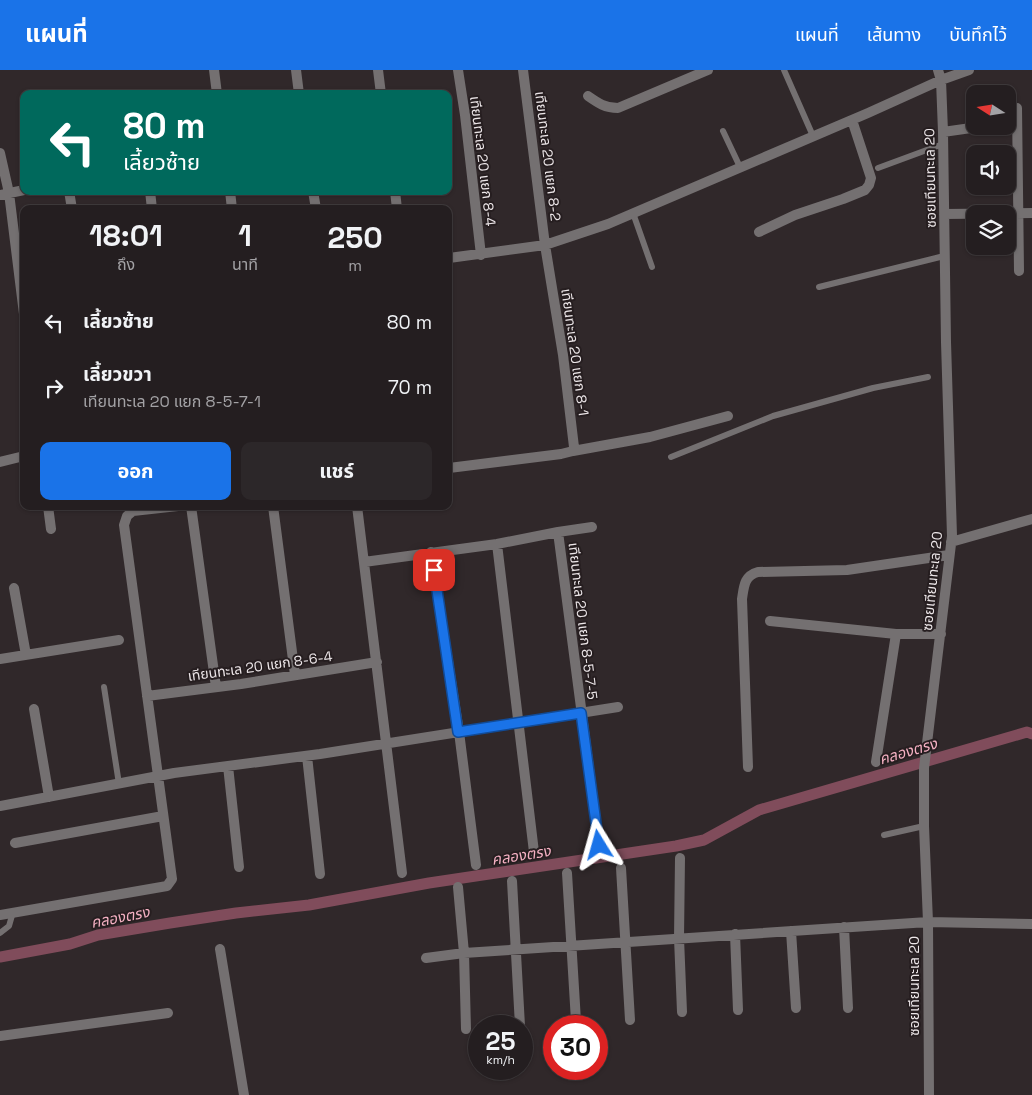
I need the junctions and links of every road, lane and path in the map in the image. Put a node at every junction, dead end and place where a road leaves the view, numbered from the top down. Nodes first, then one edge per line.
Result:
1 (214, 70) edge
2 (296, 70) edge
3 (378, 70) edge
4 (458, 70) edge
5 (523, 70) edge
6 (708, 70) edge
7 (784, 70) edge
8 (969, 70) edge
9 (940, 75) edge
10 (216, 90) edge
11 (298, 90) edge
12 (380, 90) edge
13 (588, 96) dead end
14 (1016, 108) dead end
15 (852, 120) junction
16 (966, 129) edge
17 (723, 131) dead end
18 (943, 132) junction
19 (813, 136) junction
20 (944, 144) junction
21 (0, 153) edge
22 (740, 167) junction
23 (878, 168) dead end
24 (20, 191) edge
25 (4, 194) edge
26 (633, 213) junction
27 (1018, 213) junction
28 (1032, 213) edge
29 (944, 214) junction
30 (759, 232) dead end
31 (545, 245) junction
32 (481, 255) junction
33 (944, 256) junction
34 (452, 258) edge
35 (652, 267) dead end
36 (1019, 272) dead end
37 (818, 287) dead end
38 (20, 290) edge
39 (928, 377) dead end
40 (728, 416) dead end
41 (573, 450) junction
42 (20, 457) edge
43 (671, 457) dead end
44 (0, 462) edge
45 (452, 468) edge
46 (49, 510) edge
47 (142, 510) edge
48 (192, 510) edge
49 (274, 510) edge
50 (358, 510) edge
51 (1032, 520) edge
52 (592, 528) dead end
53 (51, 529) dead end
54 (558, 532) junction
55 (951, 542) junction
56 (497, 544) junction
57 (431, 552) junction
58 (949, 555) junction
59 (364, 562) junction
60 (14, 588) dead end
61 (770, 621) dead end
62 (896, 634) junction
63 (941, 634) junction
64 (119, 640) dead end
65 (26, 655) junction
66 (0, 659) edge
67 (377, 662) junction
68 (295, 675) junction
69 (104, 687) dead end
70 (216, 687) junction
71 (147, 696) junction
72 (618, 707) dead end
73 (34, 709) dead end
74 (581, 713) junction
75 (518, 723) junction
76 (458, 732) junction
77 (387, 744) junction
78 (307, 756) junction
79 (876, 762) dead end
80 (228, 766) junction
81 (748, 767) dead end
82 (157, 776) junction
83 (119, 784) junction
84 (49, 797) junction
85 (0, 806) edge
86 (163, 816) junction
87 (924, 826) junction
88 (884, 835) dead end
89 (15, 843) dead end
90 (599, 845) dead end
91 (534, 852) dead end
92 (680, 858) dead end
93 (476, 865) dead end
94 (239, 867) dead end
95 (621, 868) dead end
96 (402, 873) dead end
97 (567, 873) dead end
98 (320, 874) dead end
99 (512, 881) dead end
100 (458, 887) dead end
101 (13, 912) junction
102 (0, 914) edge
103 (928, 922) junction
104 (1032, 924) edge
105 (844, 927) junction
106 (791, 931) junction
107 (0, 933) edge
108 (735, 934) junction
109 (680, 938) junction
110 (626, 943) junction
111 (570, 945) junction
112 (220, 949) dead end
113 (516, 949) junction
114 (464, 952) junction
115 (426, 958) dead end
116 (796, 1008) dead end
117 (848, 1008) dead end
118 (738, 1010) dead end
119 (682, 1012) dead end
120 (168, 1013) dead end
121 (519, 1015) edge
122 (576, 1015) edge
123 (630, 1020) dead end
124 (466, 1029) dead end
125 (0, 1036) edge
126 (244, 1095) edge
127 (929, 1095) edge

1 - 10 street
2 - 11 street
3 - 12 street
4 - 32 street, เทียนทะเล 20 แยก 8-4
5 - 31 street, เทียนทะเล 20 แยก 8-2
6 - 13 street
7 - 19 lane
8 - 9 street
9 - 15 street
9 - 18 street, ซอยเทียนทะเล 20
14 - 27 street
15 - 19 street
15 - 30 street
16 - 18 street
17 - 22 lane
18 - 20 street, ซอยเทียนทะเล 20
19 - 22 street
20 - 23 lane
20 - 29 street, ซอยเทียนทะเล 20
21 - 25 street
22 - 26 street
24 - 25 street
25 - 38 street
26 - 31 street
26 - 35 lane
27 - 28 street
27 - 29 street
27 - 36 street
29 - 33 street, ซอยเทียนทะเล 20
31 - 32 street
31 - 41 street, เทียนทะเล 20 แยก 8-1
32 - 34 street
33 - 37 lane
33 - 55 street, ซอยเทียนทะเล 20
39 - 43 lane
40 - 41 street
41 - 45 street
42 - 44 street
46 - 53 street
47 - 71 street
48 - 70 street
49 - 68 street
50 - 59 street
51 - 55 street
52 - 54 street
54 - 56 street
54 - 74 street, เทียนทะเล 20 แยก 8-5-7-5
55 - 58 street, ซอยเทียนทะเล 20
56 - 57 street
56 - 75 street
57 - 59 street
57 - 76 street
58 - 63 street, ซอยเทียนทะเล 20
58 - 81 street
59 - 67 street
60 - 65 street
61 - 62 street
62 - 63 street
62 - 79 street
63 - 87 street, ซอยเทียนทะเล 20
64 - 65 street
65 - 66 street
67 - 68 street, เทียนทะเล 20 แยก 8-6-4
67 - 77 street
68 - 70 street, เทียนทะเล 20 แยก 8-6-4
69 - 83 lane
70 - 71 street, เทียนทะเล 20 แยก 8-6-4
71 - 82 street
72 - 74 street
73 - 84 street
74 - 75 street
74 - 90 street, เทียนทะเล 20 แยก 8-5-7-5
75 - 76 street
75 - 91 street
76 - 77 street
76 - 93 street
77 - 78 street
77 - 96 street
78 - 80 street
78 - 98 street
80 - 82 street
80 - 94 street
82 - 83 street
82 - 86 street
83 - 84 street
84 - 85 street
86 - 89 street
86 - 101 street
87 - 88 lane
87 - 103 street, ซอยเทียนทะเล 20
92 - 109 street
95 - 110 street
97 - 111 street
99 - 113 street
100 - 114 street
101 - 102 street
101 - 107 lane
103 - 104 street
103 - 105 street
103 - 127 street, ซอยเทียนทะเล 20
105 - 106 street
105 - 117 street
106 - 108 street
106 - 116 street
108 - 109 street
108 - 118 street
109 - 110 street
109 - 119 street
110 - 111 street
110 - 123 street
111 - 113 street
111 - 122 street
112 - 126 street
113 - 114 street
113 - 121 street
114 - 115 street
114 - 124 street
120 - 125 street

